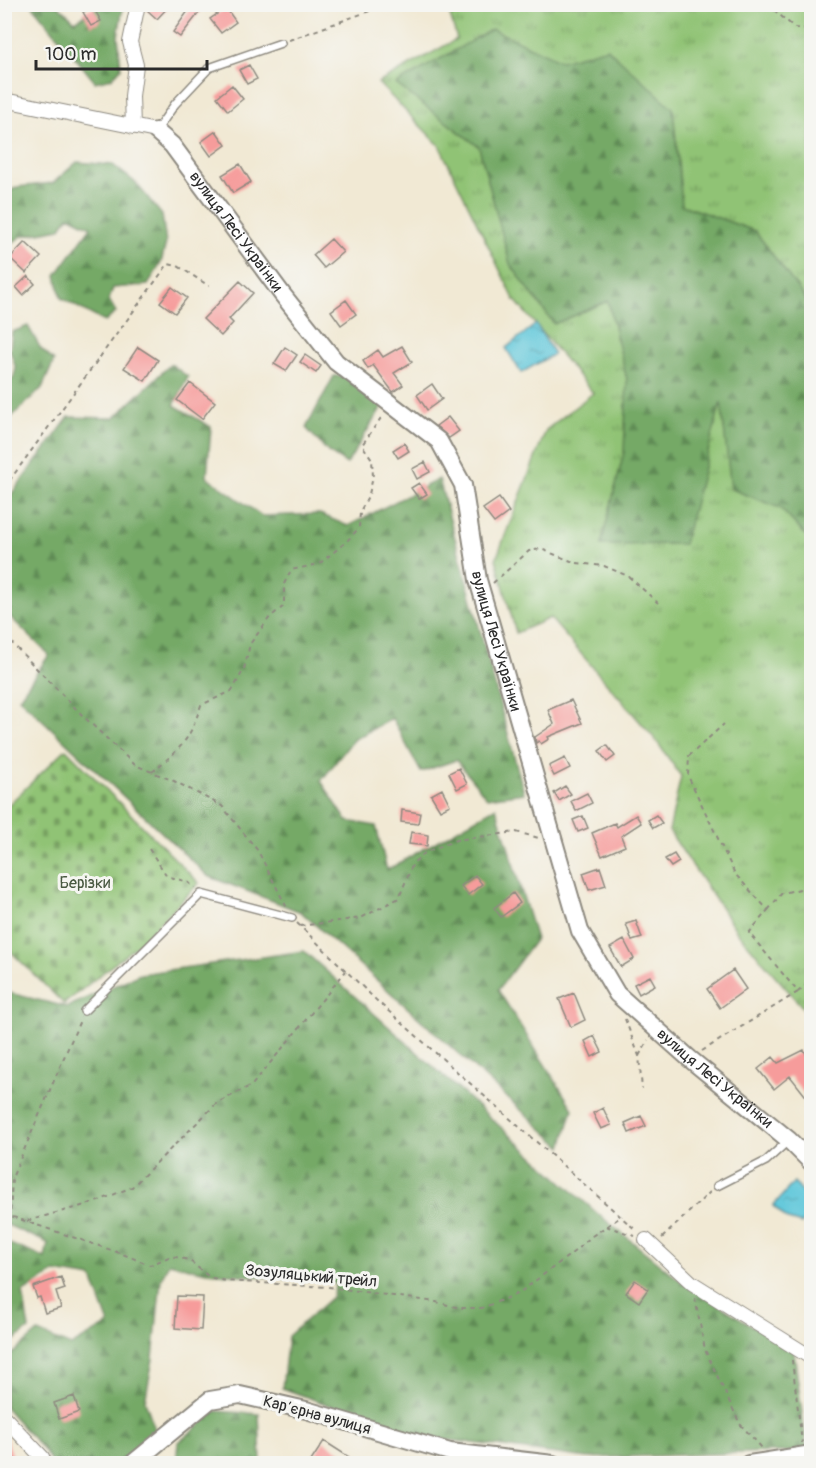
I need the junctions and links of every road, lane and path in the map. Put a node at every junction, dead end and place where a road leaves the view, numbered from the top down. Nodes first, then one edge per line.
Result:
1 (138, 4) edge
2 (389, 4) edge
3 (766, 4) edge
4 (812, 29) edge
5 (281, 43) joint
6 (4, 100) edge
7 (4, 118) edge
8 (133, 127) junction
9 (156, 131) junction
10 (6, 157) edge
11 (209, 286) dead end
12 (391, 403) junction
13 (371, 447) dead end
14 (367, 452) junction
15 (4, 488) edge
16 (479, 584) junction
17 (658, 603) dead end
18 (4, 635) edge
19 (724, 724) dead end
20 (152, 772) junction
21 (554, 842) junction
22 (149, 849) dead end
23 (812, 889) edge
24 (201, 894) junction
25 (768, 910) junction
26 (292, 918) junction
27 (300, 926) junction
28 (346, 971) junction
29 (812, 979) edge
30 (798, 992) junction
31 (84, 1011) joint
32 (623, 1015) dead end
33 (656, 1027) junction
34 (639, 1056) junction
35 (690, 1059) junction
36 (642, 1089) dead end
37 (789, 1140) junction
38 (812, 1163) edge
39 (12, 1178) junction
40 (4, 1183) edge
41 (717, 1186) joint
42 (4, 1214) edge
43 (10, 1216) junction
44 (622, 1216) junction
45 (25, 1221) junction
46 (606, 1226) junction
47 (4, 1237) edge
48 (650, 1243) junction
49 (692, 1283) junction
50 (786, 1343) junction
51 (812, 1358) edge
52 (4, 1417) edge
53 (808, 1454) edge
54 (773, 1460) junction
55 (519, 1462) edge
56 (45, 1464) edge
57 (132, 1464) edge
58 (553, 1464) edge
59 (749, 1464) edge

1 - 8 street
2 - 5 path
3 - 4 path
5 - 9 lane
6 - 8 street
7 - 10 path
8 - 9 street
9 - 12 street, вулиця Лесі Українки
11 - 15 path
12 - 14 path
12 - 16 street, вулиця Лесі Українки
13 - 14 path
14 - 20 path
16 - 17 path
16 - 21 street, вулиця Лесі Українки
18 - 20 path
19 - 25 path
20 - 26 path
21 - 27 path
21 - 33 street, вулиця Лесі Українки
22 - 24 path
23 - 25 path
24 - 26 lane
24 - 31 lane
25 - 30 path
26 - 27 path
27 - 28 path
28 - 44 path
28 - 45 path
29 - 30 path
30 - 35 path
31 - 39 path
32 - 34 path
33 - 34 path
33 - 35 street, вулиця Лесі Українки
34 - 36 path
35 - 37 street, вулиця Лесі Українки
37 - 38 street, вулиця Лесі Українки
37 - 41 lane
39 - 40 path
39 - 43 path
41 - 48 path
42 - 43 path, Зозуляцький трейл
43 - 45 path, Зозуляцький трейл
43 - 47 path
44 - 46 path, Зозуляцький трейл
44 - 48 path
45 - 46 path, Зозуляцький трейл
46 - 48 path
48 - 49 street
49 - 50 street
49 - 54 path
50 - 51 street
50 - 53 path
52 - 56 street
53 - 54 street
54 - 59 street
55 - 57 street, Карʼєрна вулиця
55 - 58 street, Карʼєрна вулиця

